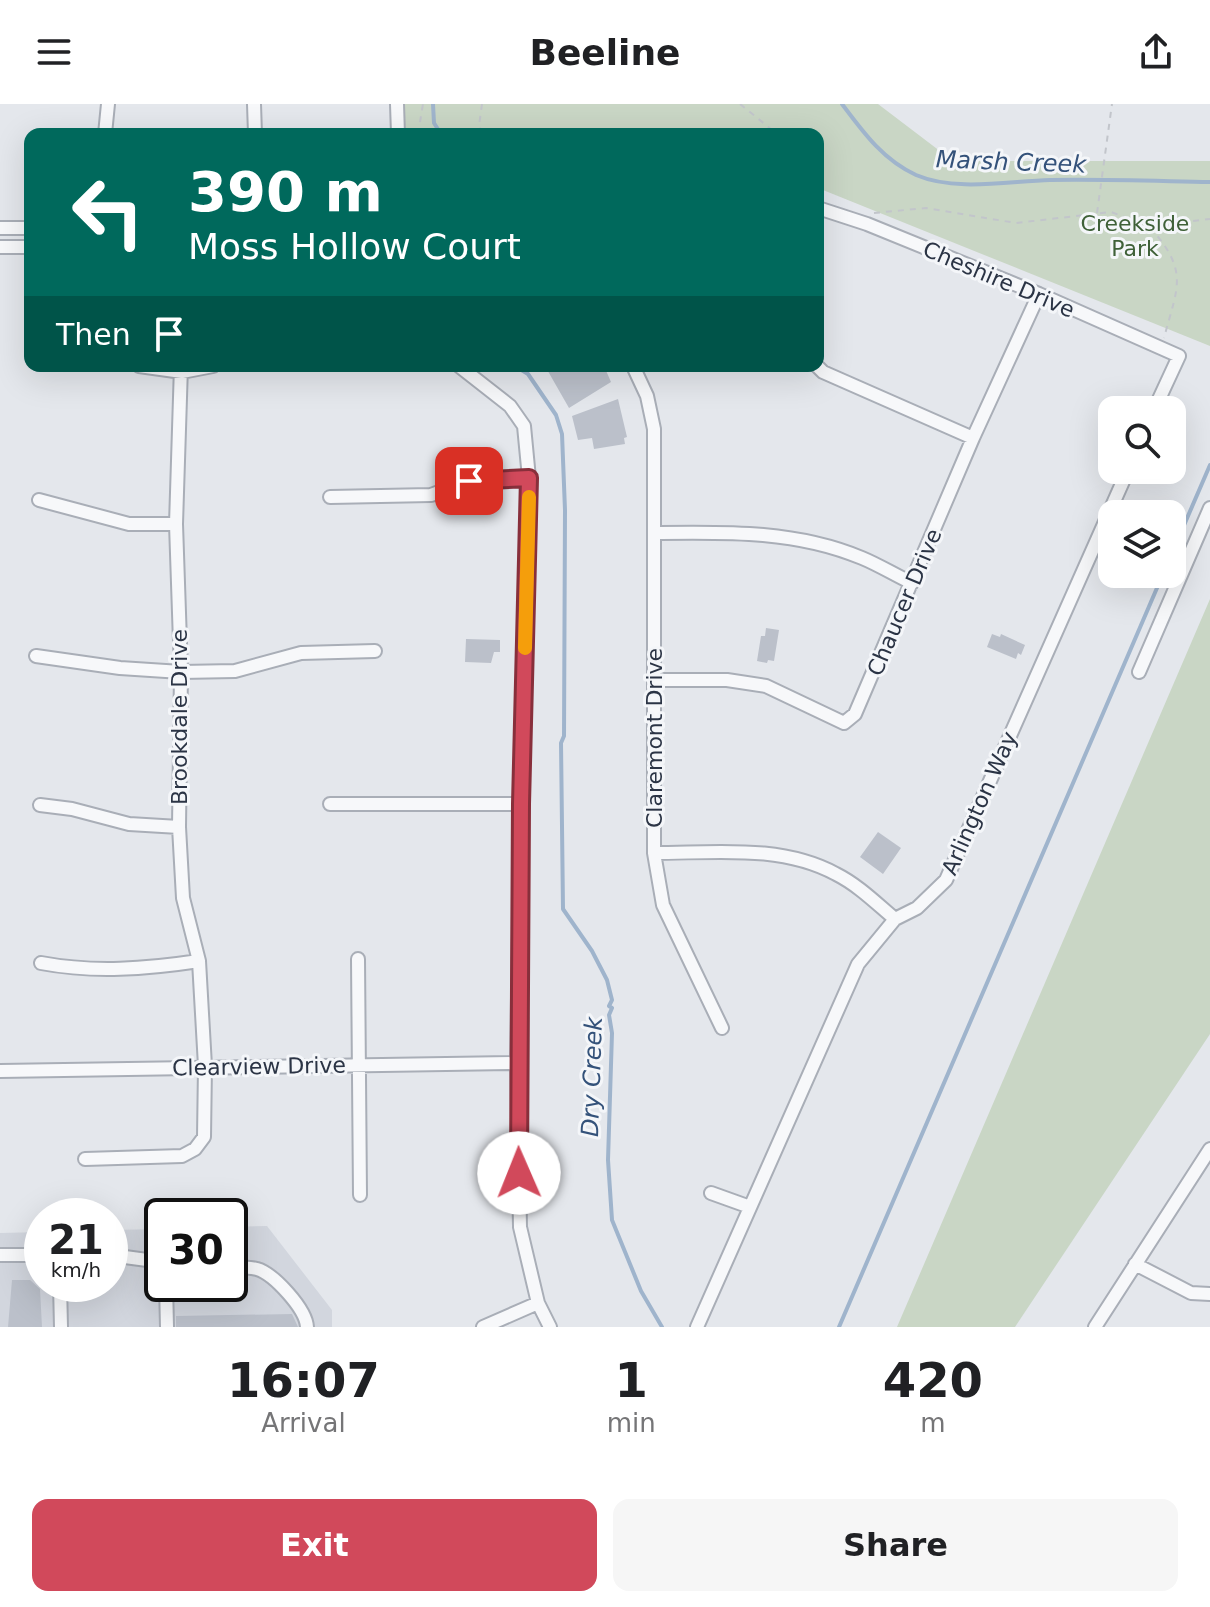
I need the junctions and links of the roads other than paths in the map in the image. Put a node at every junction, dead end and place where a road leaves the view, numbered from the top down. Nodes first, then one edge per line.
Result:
1 (108, 104) edge
2 (254, 104) edge
3 (397, 104) edge
4 (106, 128) edge
5 (255, 128) edge
6 (398, 128) edge
7 (824, 210) edge
8 (0, 228) edge
9 (24, 228) edge
10 (0, 247) edge
11 (24, 247) edge
12 (1039, 294) junction
13 (182, 372) edge
14 (467, 372) edge
15 (636, 372) edge
16 (823, 372) edge
17 (1160, 396) edge
18 (973, 438) junction
19 (529, 478) junction
20 (1122, 484) edge
21 (330, 497) dead end
22 (39, 500) dead end
23 (1210, 508) edge
24 (176, 524) junction
25 (654, 533) junction
26 (912, 583) junction
27 (375, 651) dead end
28 (36, 656) dead end
29 (181, 672) junction
30 (1139, 672) dead end
31 (654, 680) junction
32 (330, 804) dead end
33 (521, 804) junction
34 (40, 805) dead end
35 (179, 827) junction
36 (654, 853) junction
37 (895, 919) junction
38 (358, 959) dead end
39 (199, 961) junction
40 (41, 963) dead end
41 (722, 1028) dead end
42 (517, 1063) junction
43 (358, 1065) junction
44 (205, 1066) junction
45 (0, 1071) edge
46 (1210, 1149) edge
47 (85, 1159) dead end
48 (711, 1193) dead end
49 (360, 1195) dead end
50 (750, 1207) junction
51 (0, 1255) edge
52 (24, 1255) edge
53 (1135, 1264) junction
54 (248, 1268) edge
55 (1210, 1294) edge
56 (60, 1302) edge
57 (166, 1302) edge
58 (538, 1303) junction
59 (61, 1327) edge
60 (167, 1327) edge
61 (307, 1327) edge
62 (483, 1327) edge
63 (550, 1327) edge
64 (697, 1327) edge
65 (1095, 1327) edge

1 - 4 street
2 - 5 street
3 - 6 street
7 - 12 street, Cheshire Drive
8 - 9 street
10 - 11 street
12 - 17 street, Cheshire Drive
12 - 18 street, Chaucer Drive
13 - 24 street, Brookdale Drive
14 - 19 street
15 - 25 street, Claremont Drive
16 - 18 street
18 - 26 street, Chaucer Drive
19 - 21 street
19 - 33 street
20 - 37 street, Arlington Way
22 - 24 street
23 - 30 street
24 - 29 street, Brookdale Drive
25 - 26 street
25 - 31 street, Claremont Drive
26 - 31 street, Chaucer Drive
27 - 29 street
28 - 29 street
29 - 35 street, Brookdale Drive
31 - 36 street, Claremont Drive
32 - 33 street
33 - 42 street
34 - 35 street
35 - 39 street, Brookdale Drive
36 - 37 street, Claremont Drive
36 - 41 street
37 - 50 street, Arlington Way
38 - 43 street
39 - 40 street
39 - 44 street, Brookdale Drive
42 - 43 street, Clearview Drive
42 - 58 street
43 - 44 street, Clearview Drive
43 - 49 street
44 - 45 street, Clearview Drive
44 - 47 street, Brookdale Drive
46 - 53 street
48 - 50 street
50 - 64 street, Arlington Way
51 - 52 street
53 - 55 street
53 - 65 street
54 - 61 street
56 - 59 street
57 - 60 street
58 - 62 street
58 - 63 street

